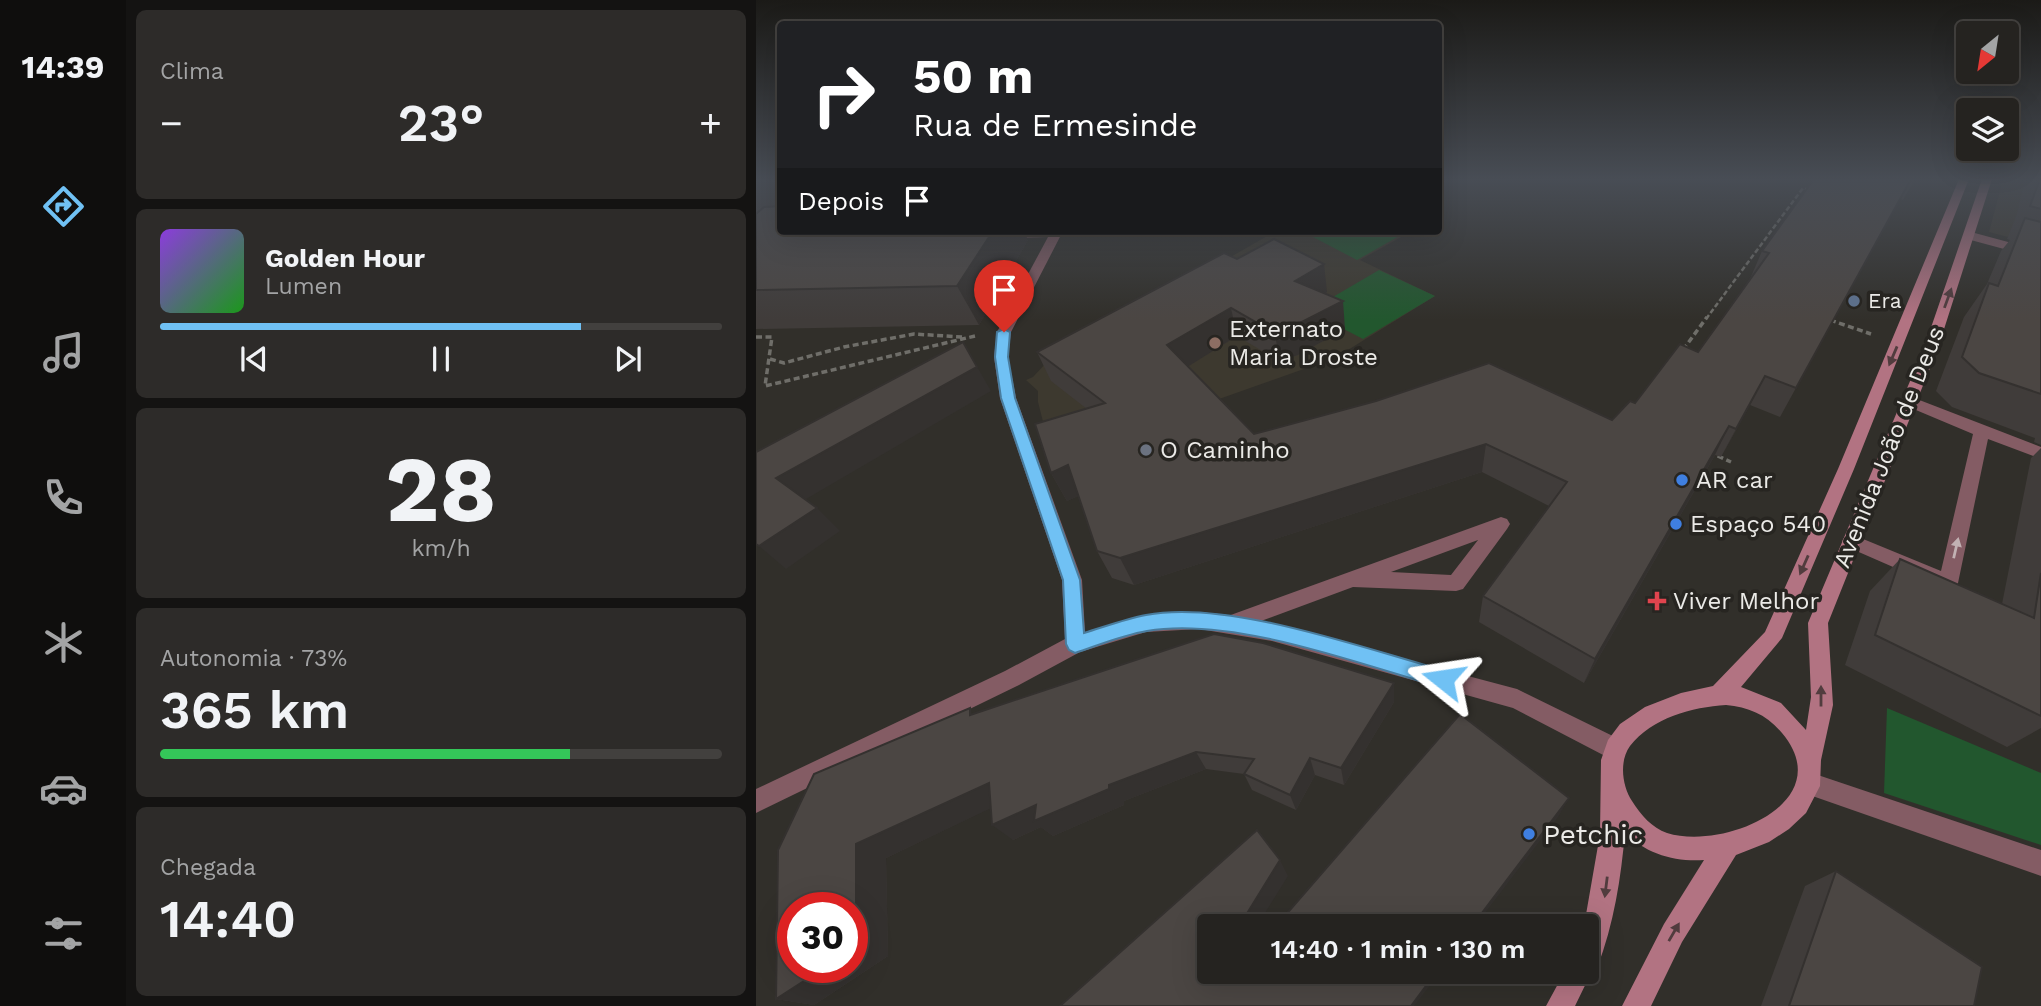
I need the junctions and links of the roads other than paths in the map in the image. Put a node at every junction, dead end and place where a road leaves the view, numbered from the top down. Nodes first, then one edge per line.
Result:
1 (1947, 226) edge
2 (1974, 226) edge
3 (1054, 235) edge
4 (1971, 236) junction
5 (2041, 255) edge
6 (1909, 401) junction
7 (1982, 431) junction
8 (2041, 453) edge
9 (1851, 541) junction
10 (1353, 579) junction
11 (1229, 624) junction
12 (1075, 644) junction
13 (1720, 694) junction
14 (1615, 750) junction
15 (1809, 774) junction
16 (1614, 794) junction
17 (756, 801) edge
18 (1728, 845) junction
19 (2041, 863) edge
20 (1599, 915) edge
21 (1573, 984) edge
22 (1560, 1006) edge
23 (1636, 1006) edge

1 -> 13 main road, Avenida João de Deus
2 - 4 main road, Avenida João de Deus
3 - 12 street
4 - 5 street
6 -> 4 main road, Avenida João de Deus
6 - 7 street
6 - 9 main road, Avenida João de Deus
7 - 8 street
9 -> 7 street
15 -> 9 main road, Avenida João de Deus
10 - 10 street
10 - 11 street
11 - 12 street
11 - 14 street
12 - 17 street
13 - 14 main road
13 - 15 main road
14 - 16 main road
15 - 18 main road, Avenida João de Deus
15 - 19 street
16 - 18 main road, Avenida João de Deus
16 -> 20 main road
23 -> 18 main road
21 - 22 main road

